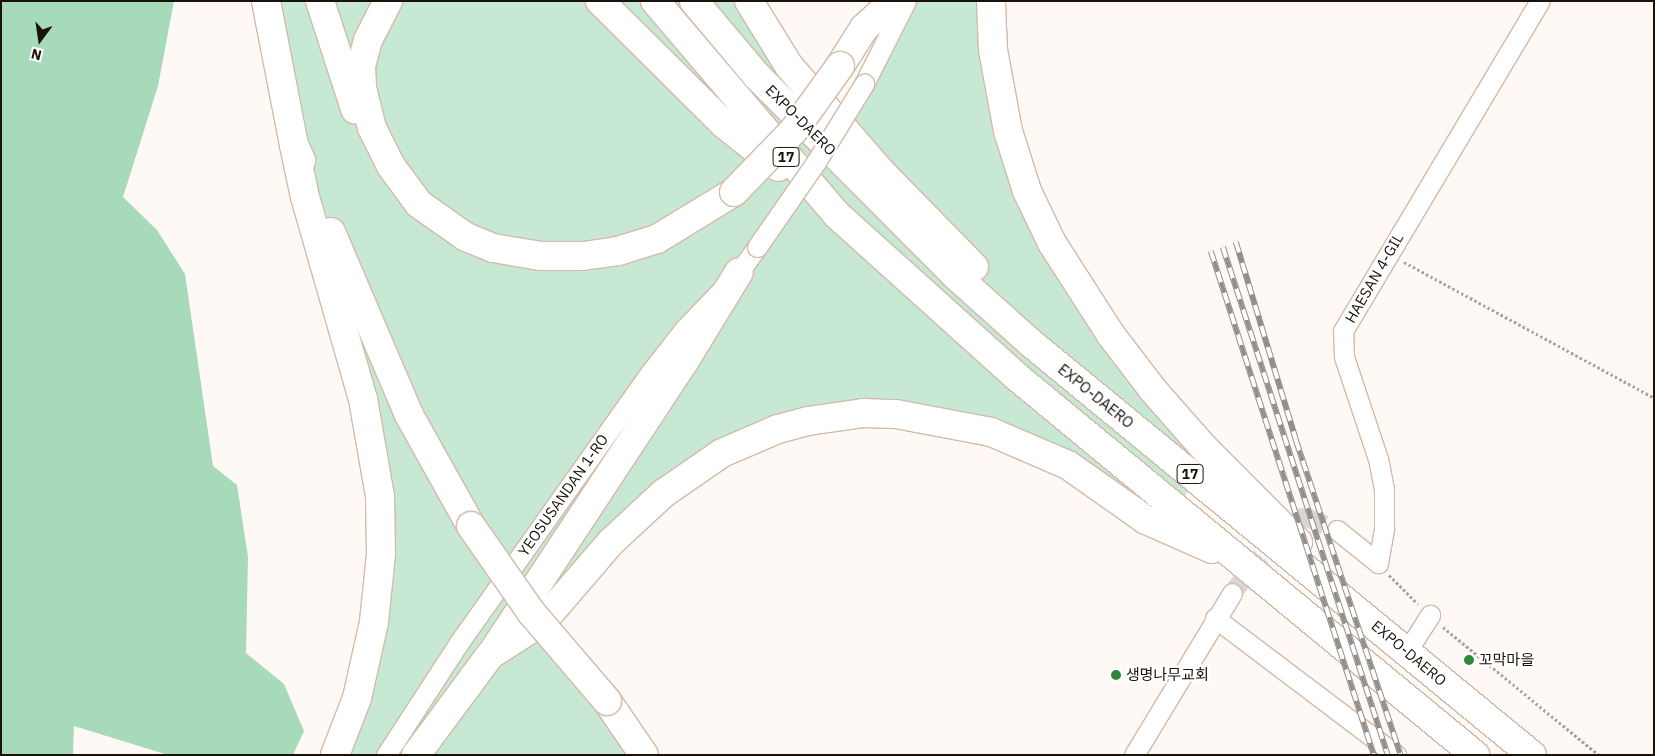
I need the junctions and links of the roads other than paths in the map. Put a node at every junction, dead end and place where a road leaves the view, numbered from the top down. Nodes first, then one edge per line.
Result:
1 (320, 1) edge
2 (388, 1) edge
3 (600, 1) edge
4 (655, 1) edge
5 (694, 1) edge
6 (749, 1) edge
7 (894, 1) edge
8 (906, 1) edge
9 (991, 1) edge
10 (1540, 1) edge
11 (265, 6) edge
12 (294, 144) junction
13 (418, 204) junction
14 (836, 214) junction
15 (739, 272) junction
16 (1032, 344) junction
17 (1337, 530) tunnel mouth
18 (1238, 559) junction
19 (1232, 593) tunnel mouth
20 (1430, 615) road end
21 (1215, 618) junction
22 (1407, 651) junction
23 (490, 655) junction
24 (456, 703) junction
25 (335, 755) edge
26 (386, 755) edge
27 (416, 755) edge
28 (440, 755) edge
29 (644, 755) edge
30 (1134, 755) edge
31 (1396, 755) edge
32 (1475, 755) edge
33 (1532, 755) edge

1 - 13 highway
2 - 13 highway
3 - 14 highway
4 - 14 highway, 17
5 - 16 highway, EXPO-DAERO / 17
6 - 16 highway
7 - 13 highway, bridge
8 - 15 street, YEOSUSANDAN 1-RO, bridge
9 - 22 highway
10 - 17 street, HAESAN 4-GIL
11 - 12 highway
12 - 25 highway
12 - 29 highway, bridge
14 - 18 highway, 17
15 - 23 highway
15 - 26 street, YEOSUSANDAN 1-RO
16 - 22 highway, EXPO-DAERO / 17
18 - 23 highway
18 - 32 highway, 17
19 - 21 street
20 - 22 street
21 - 30 street
21 - 31 street
22 - 33 highway, EXPO-DAERO / 17
23 - 24 highway
24 - 27 highway
24 - 28 highway

